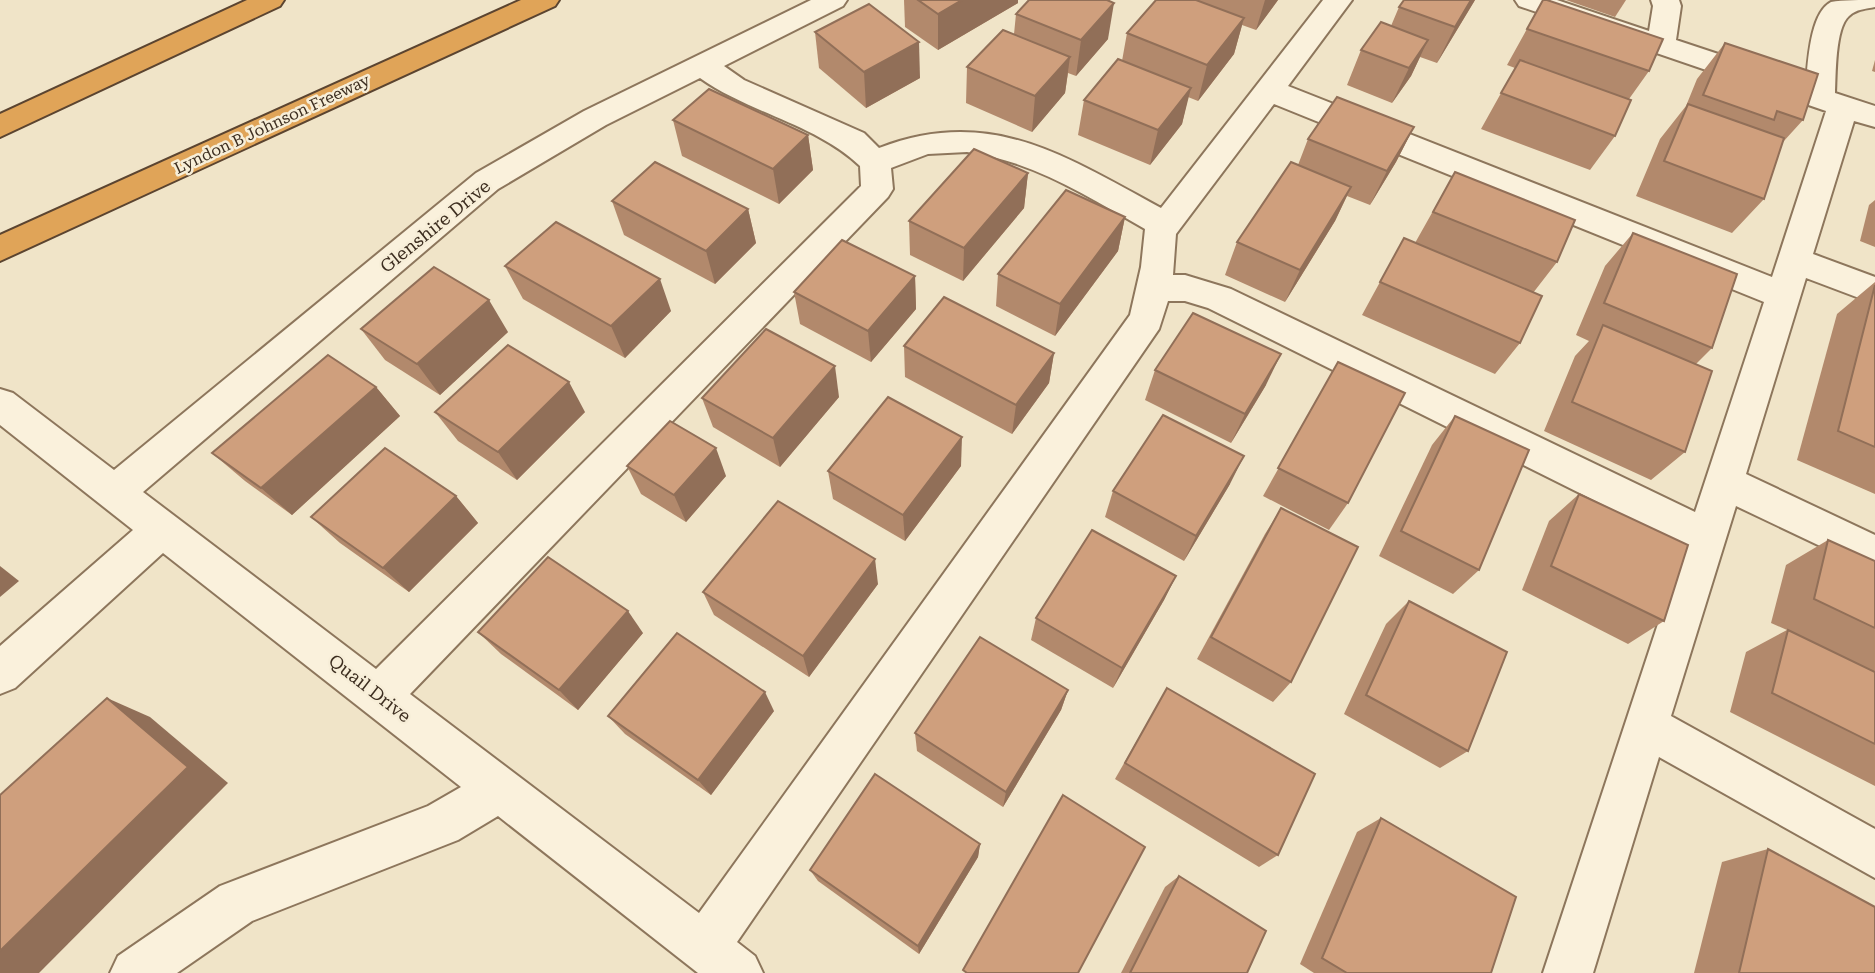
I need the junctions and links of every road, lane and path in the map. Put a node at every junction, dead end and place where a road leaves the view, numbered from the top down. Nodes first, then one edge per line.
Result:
1 (270, 0) edge
2 (545, 0) edge
3 (833, 0) edge
4 (1338, 0) edge
5 (1529, 0) edge
6 (1665, 0) edge
7 (1868, 0) edge
8 (1661, 45) junction
9 (702, 65) junction
10 (1268, 90) junction
11 (1846, 107) edge
12 (0, 126) edge
13 (875, 162) junction
14 (1165, 225) junction
15 (0, 248) edge
16 (1789, 278) junction
17 (1154, 288) junction
18 (1875, 290) edge
19 (4, 413) edge
20 (1724, 482) junction
21 (115, 492) junction
22 (162, 528) junction
23 (1706, 537) junction
24 (1875, 554) edge
25 (0, 674) edge
26 (379, 696) junction
27 (1646, 726) junction
28 (501, 789) junction
29 (1875, 855) edge
30 (704, 947) junction
31 (135, 973) edge
32 (738, 973) edge
33 (1568, 973) edge

1 - 12 highway
2 - 15 highway, Lyndon B Johnson Freeway
3 - 9 street, Glenshire Drive
4 - 10 street
5 - 8 street
6 - 8 street
7 - 11 street
8 - 11 street
9 - 13 street
9 - 21 street, Glenshire Drive
10 - 14 street
10 - 16 street
11 - 16 street
13 - 14 street
13 - 26 street
14 - 17 street
16 - 18 street
16 - 20 street
17 - 23 street
17 - 30 street
19 - 21 street, Quail Drive
20 - 23 street
20 - 24 street
21 - 22 street, Quail Drive
22 - 25 street
22 - 26 street, Quail Drive
23 - 27 street
26 - 28 street, Quail Drive
27 - 29 street
27 - 33 street
28 - 30 street, Quail Drive
28 - 31 street
30 - 32 street, Quail Drive

